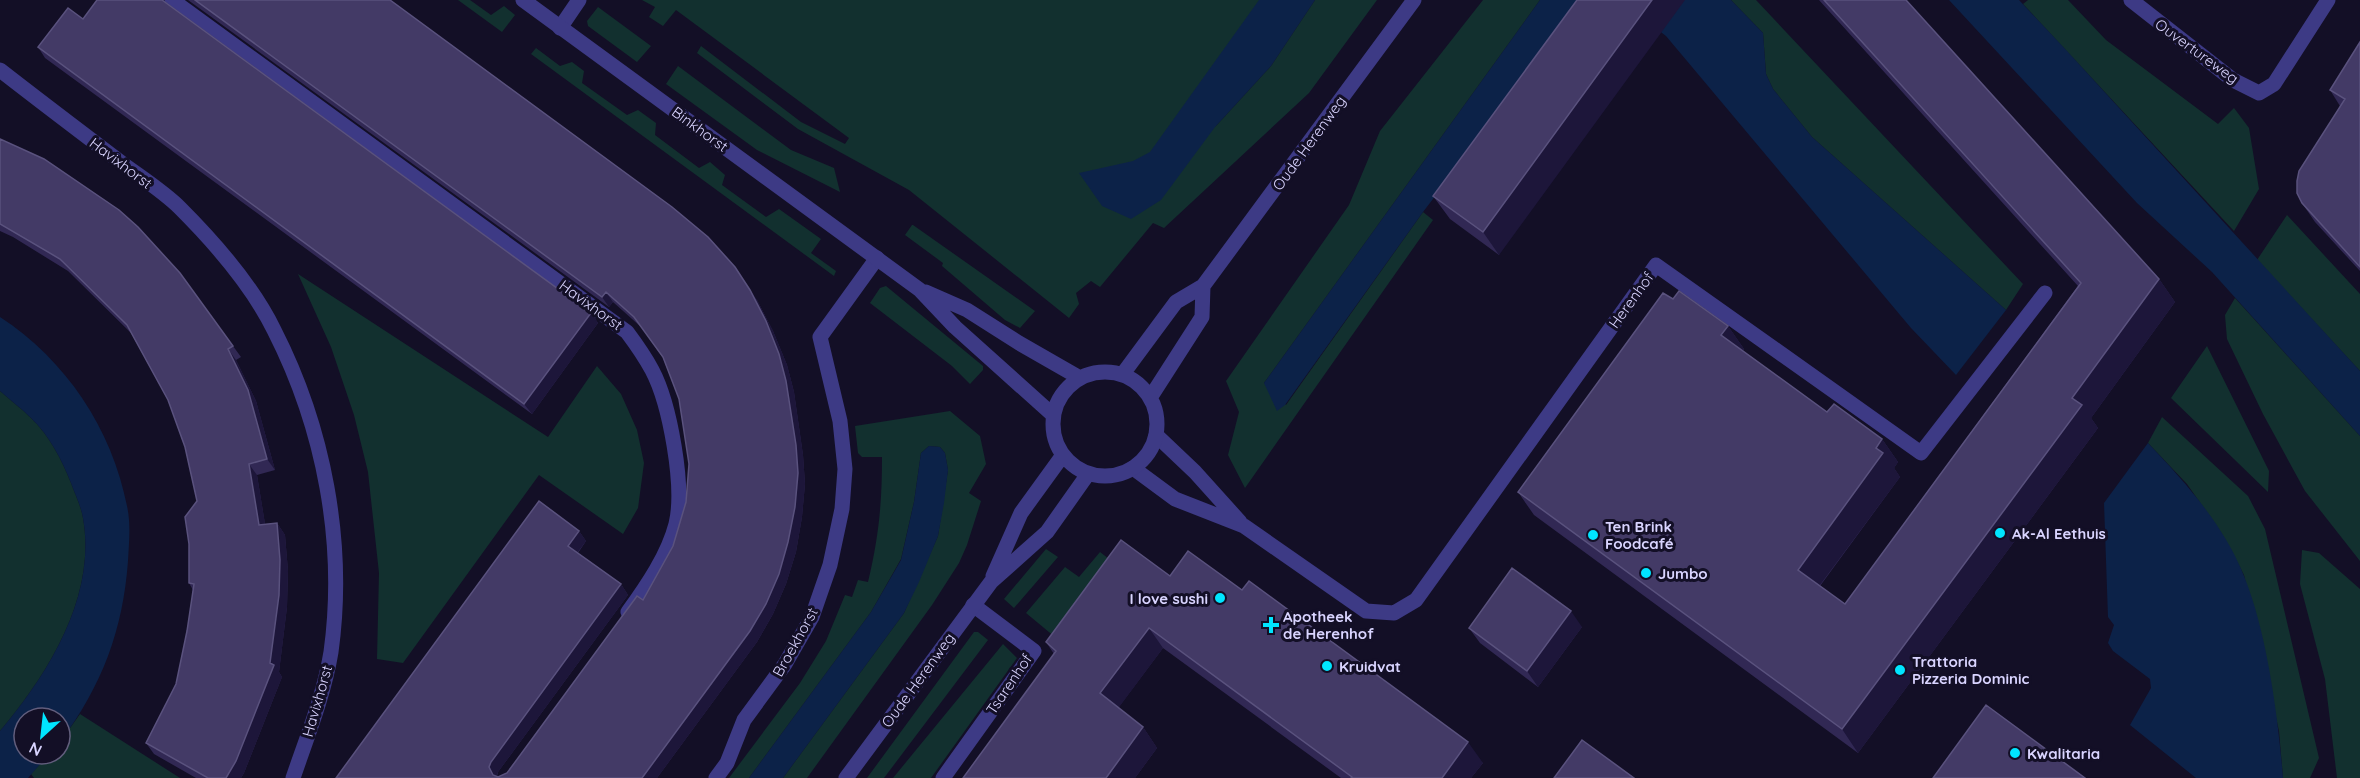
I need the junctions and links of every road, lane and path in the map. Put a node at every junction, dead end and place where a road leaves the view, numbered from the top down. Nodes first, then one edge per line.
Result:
1 (172, 0) edge
2 (523, 0) edge
3 (579, 0) edge
4 (1414, 0) edge
5 (2131, 0) edge
6 (2328, 0) edge
7 (560, 28) junction
8 (0, 70) edge
9 (877, 258) junction
10 (1203, 286) junction
11 (920, 290) junction
12 (2045, 293) dead end
13 (1122, 375) junction
14 (1080, 378) junction
15 (1150, 398) junction
16 (1053, 415) junction
17 (1156, 435) junction
18 (1063, 456) junction
19 (1133, 468) junction
20 (1088, 474) junction
21 (1244, 526) junction
22 (991, 582) junction
23 (973, 605) junction
24 (622, 620) edge
25 (293, 778) edge
26 (716, 778) edge
27 (846, 778) edge
28 (944, 778) edge

1 - 24 street, Havixhorst
2 - 7 street, Binkhorst
3 - 7 street
4 - 10 street, Oude Herenweg
5 - 6 street, Ouvertureweg
7 - 9 street, Binkhorst
8 - 25 street, Havixhorst
9 - 11 street, Binkhorst
9 - 26 street, Broekhorst
10 - 13 street, Oude Herenweg
10 - 15 street
11 - 14 street, Binkhorst
11 - 16 street, Binkhorst
12 - 21 street, Herenhof
13 - 14 street
13 - 15 street
14 - 16 street
15 - 17 street
16 - 18 street
17 - 19 street
17 - 21 street, Herenhof
18 - 20 street
18 - 22 street, Oude Herenweg
19 - 20 street
19 - 21 street, Herenhof
20 - 22 street, Oude Herenweg
22 - 23 street, Oude Herenweg
23 - 27 street, Oude Herenweg
23 - 28 street, Tsarenhof

